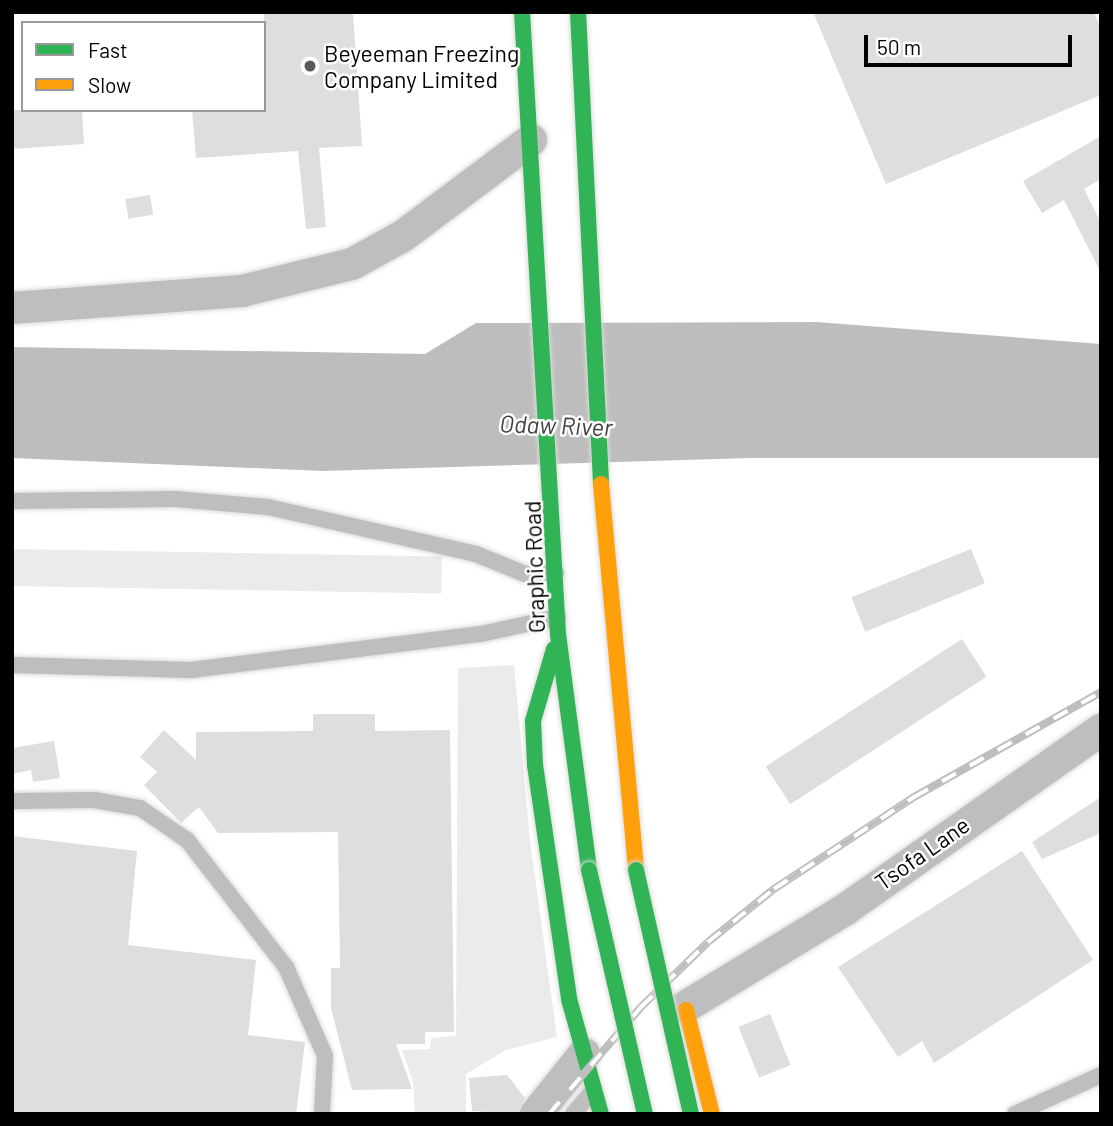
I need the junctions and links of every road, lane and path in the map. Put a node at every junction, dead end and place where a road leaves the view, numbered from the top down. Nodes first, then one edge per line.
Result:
1 (522, 12) edge
2 (578, 12) edge
3 (531, 140) junction
4 (12, 308) edge
5 (12, 501) edge
6 (557, 573) junction
7 (558, 617) junction
8 (558, 634) junction
9 (12, 665) edge
10 (617, 705) junction
11 (1101, 730) edge
12 (12, 802) edge
13 (685, 1007) junction
14 (583, 1054) junction
15 (1101, 1075) edge
16 (594, 1090) junction
17 (322, 1114) edge
18 (536, 1114) edge
19 (573, 1114) edge
20 (601, 1114) edge
21 (645, 1114) edge
22 (691, 1114) edge
23 (712, 1114) edge
24 (1015, 1114) edge

1 - 3 main road, Graphic Road
2 - 10 main road
3 - 4 street
3 - 6 main road, Graphic Road
5 - 6 lane
6 - 7 main road, Graphic Road
7 - 8 main road, Graphic Road
7 - 9 lane
8 - 14 main road
8 - 21 main road, Graphic Road, bridge
10 - 13 main road
10 - 22 main road, bridge
11 - 13 street, Tsofa Lane
12 - 17 lane
13 - 23 main road
14 - 16 main road
14 - 18 street
15 - 24 lane
16 - 19 lane
16 - 20 main road

